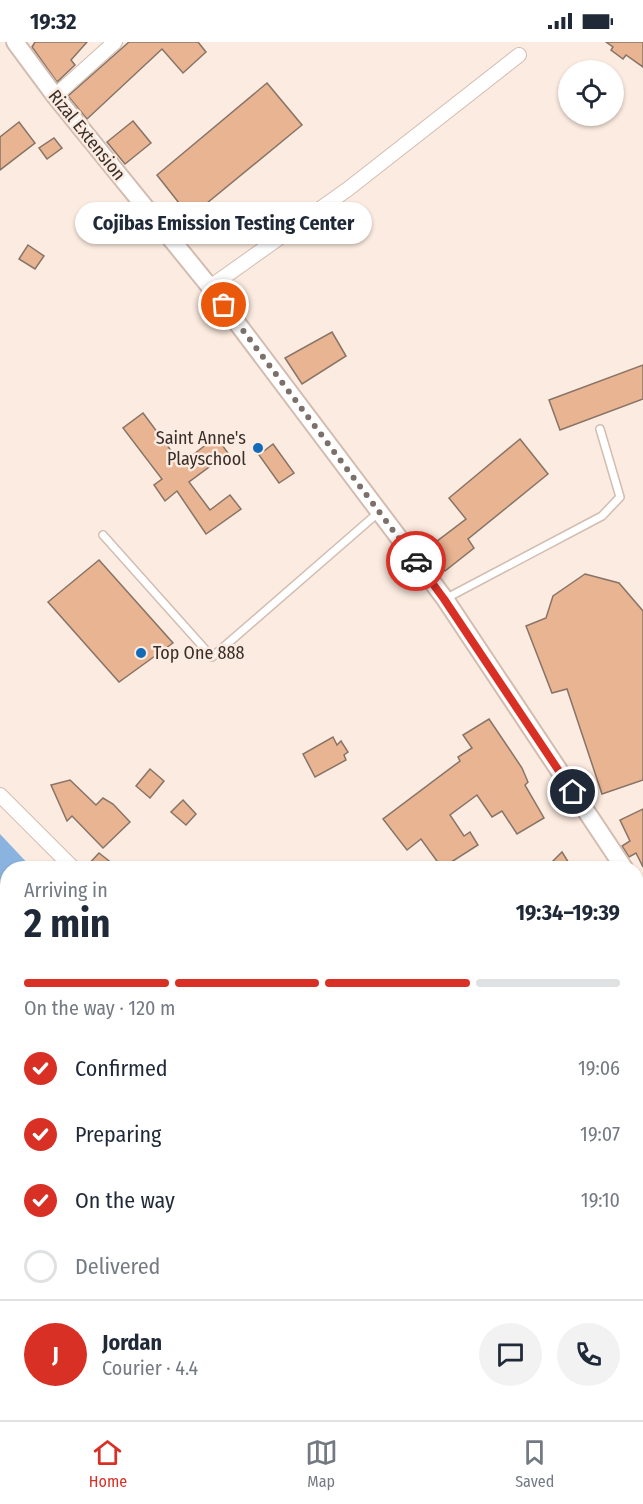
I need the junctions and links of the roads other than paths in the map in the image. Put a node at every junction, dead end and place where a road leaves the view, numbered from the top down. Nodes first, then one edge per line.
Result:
1 (15, 42) edge
2 (115, 42) edge
3 (519, 55) dead end
4 (55, 96) junction
5 (210, 286) junction
6 (600, 429) dead end
7 (380, 512) junction
8 (103, 535) dead end
9 (444, 599) junction
10 (0, 795) edge
11 (66, 861) edge
12 (619, 861) edge

1 - 4 street, Rizal Extension
2 - 4 street
3 - 5 street
4 - 5 street, Rizal Extension
5 - 7 street, Rizal Extension
6 - 9 lane
7 - 8 lane
7 - 9 street, Rizal Extension
9 - 12 street, Rizal Extension
10 - 11 street

